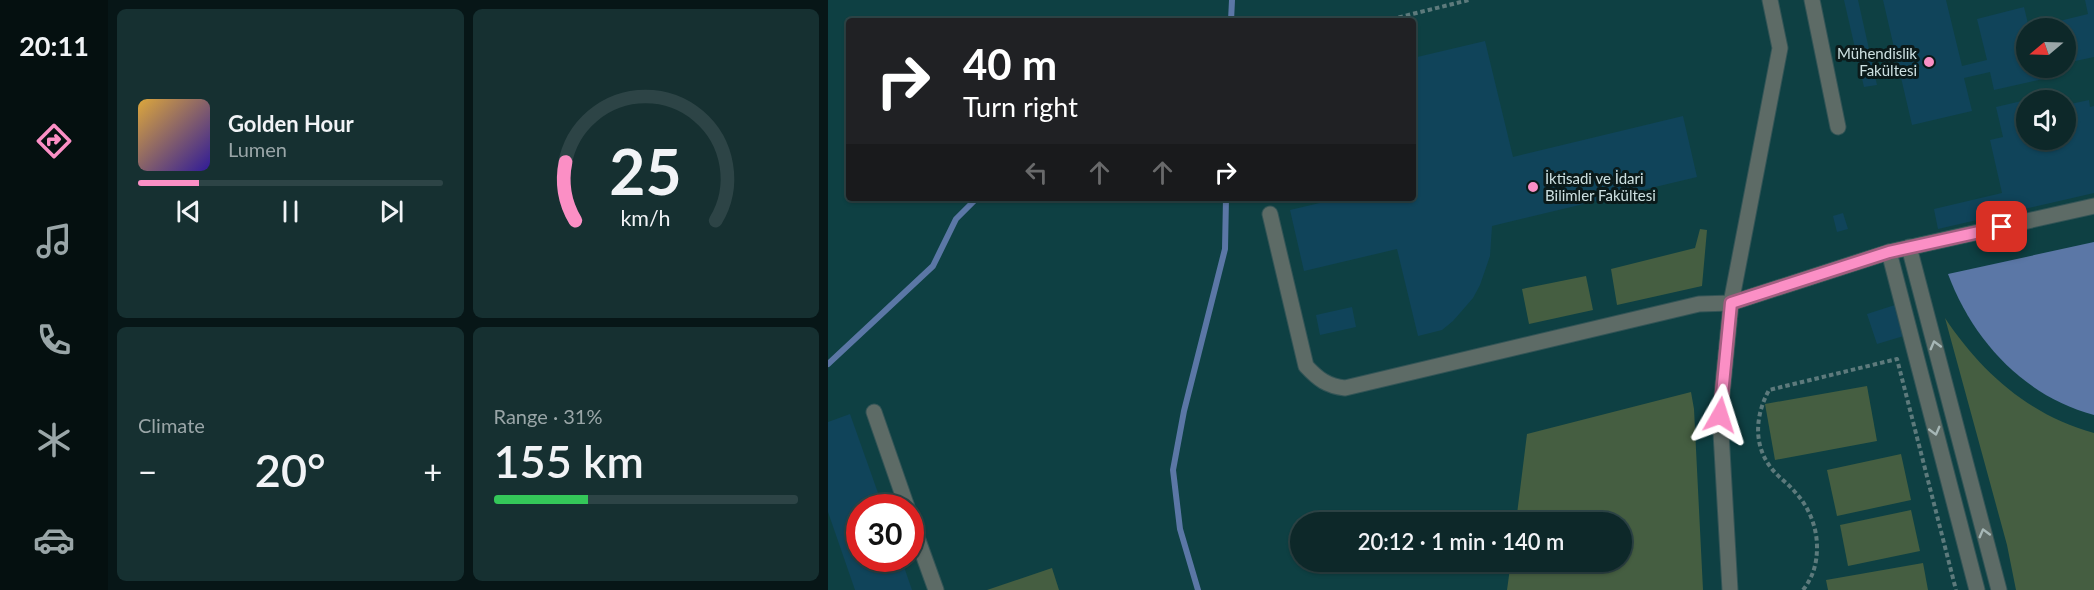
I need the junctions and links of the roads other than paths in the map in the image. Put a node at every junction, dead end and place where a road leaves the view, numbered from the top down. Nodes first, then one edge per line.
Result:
1 (1770, 0) edge
2 (1812, 0) edge
3 (1838, 127) dead end
4 (2094, 206) edge
5 (1270, 214) dead end
6 (1909, 247) junction
7 (1889, 252) junction
8 (1731, 303) junction
9 (874, 412) dead end
10 (902, 494) edge
11 (924, 557) edge
12 (936, 590) edge
13 (1730, 590) edge
14 (1977, 590) edge
15 (1999, 590) edge

1 - 8 street
2 - 3 street
4 - 6 street
5 - 8 street
6 - 7 street
15 -> 6 street
7 - 8 street
7 -> 14 street
8 - 13 street
9 - 10 street
11 - 12 street

